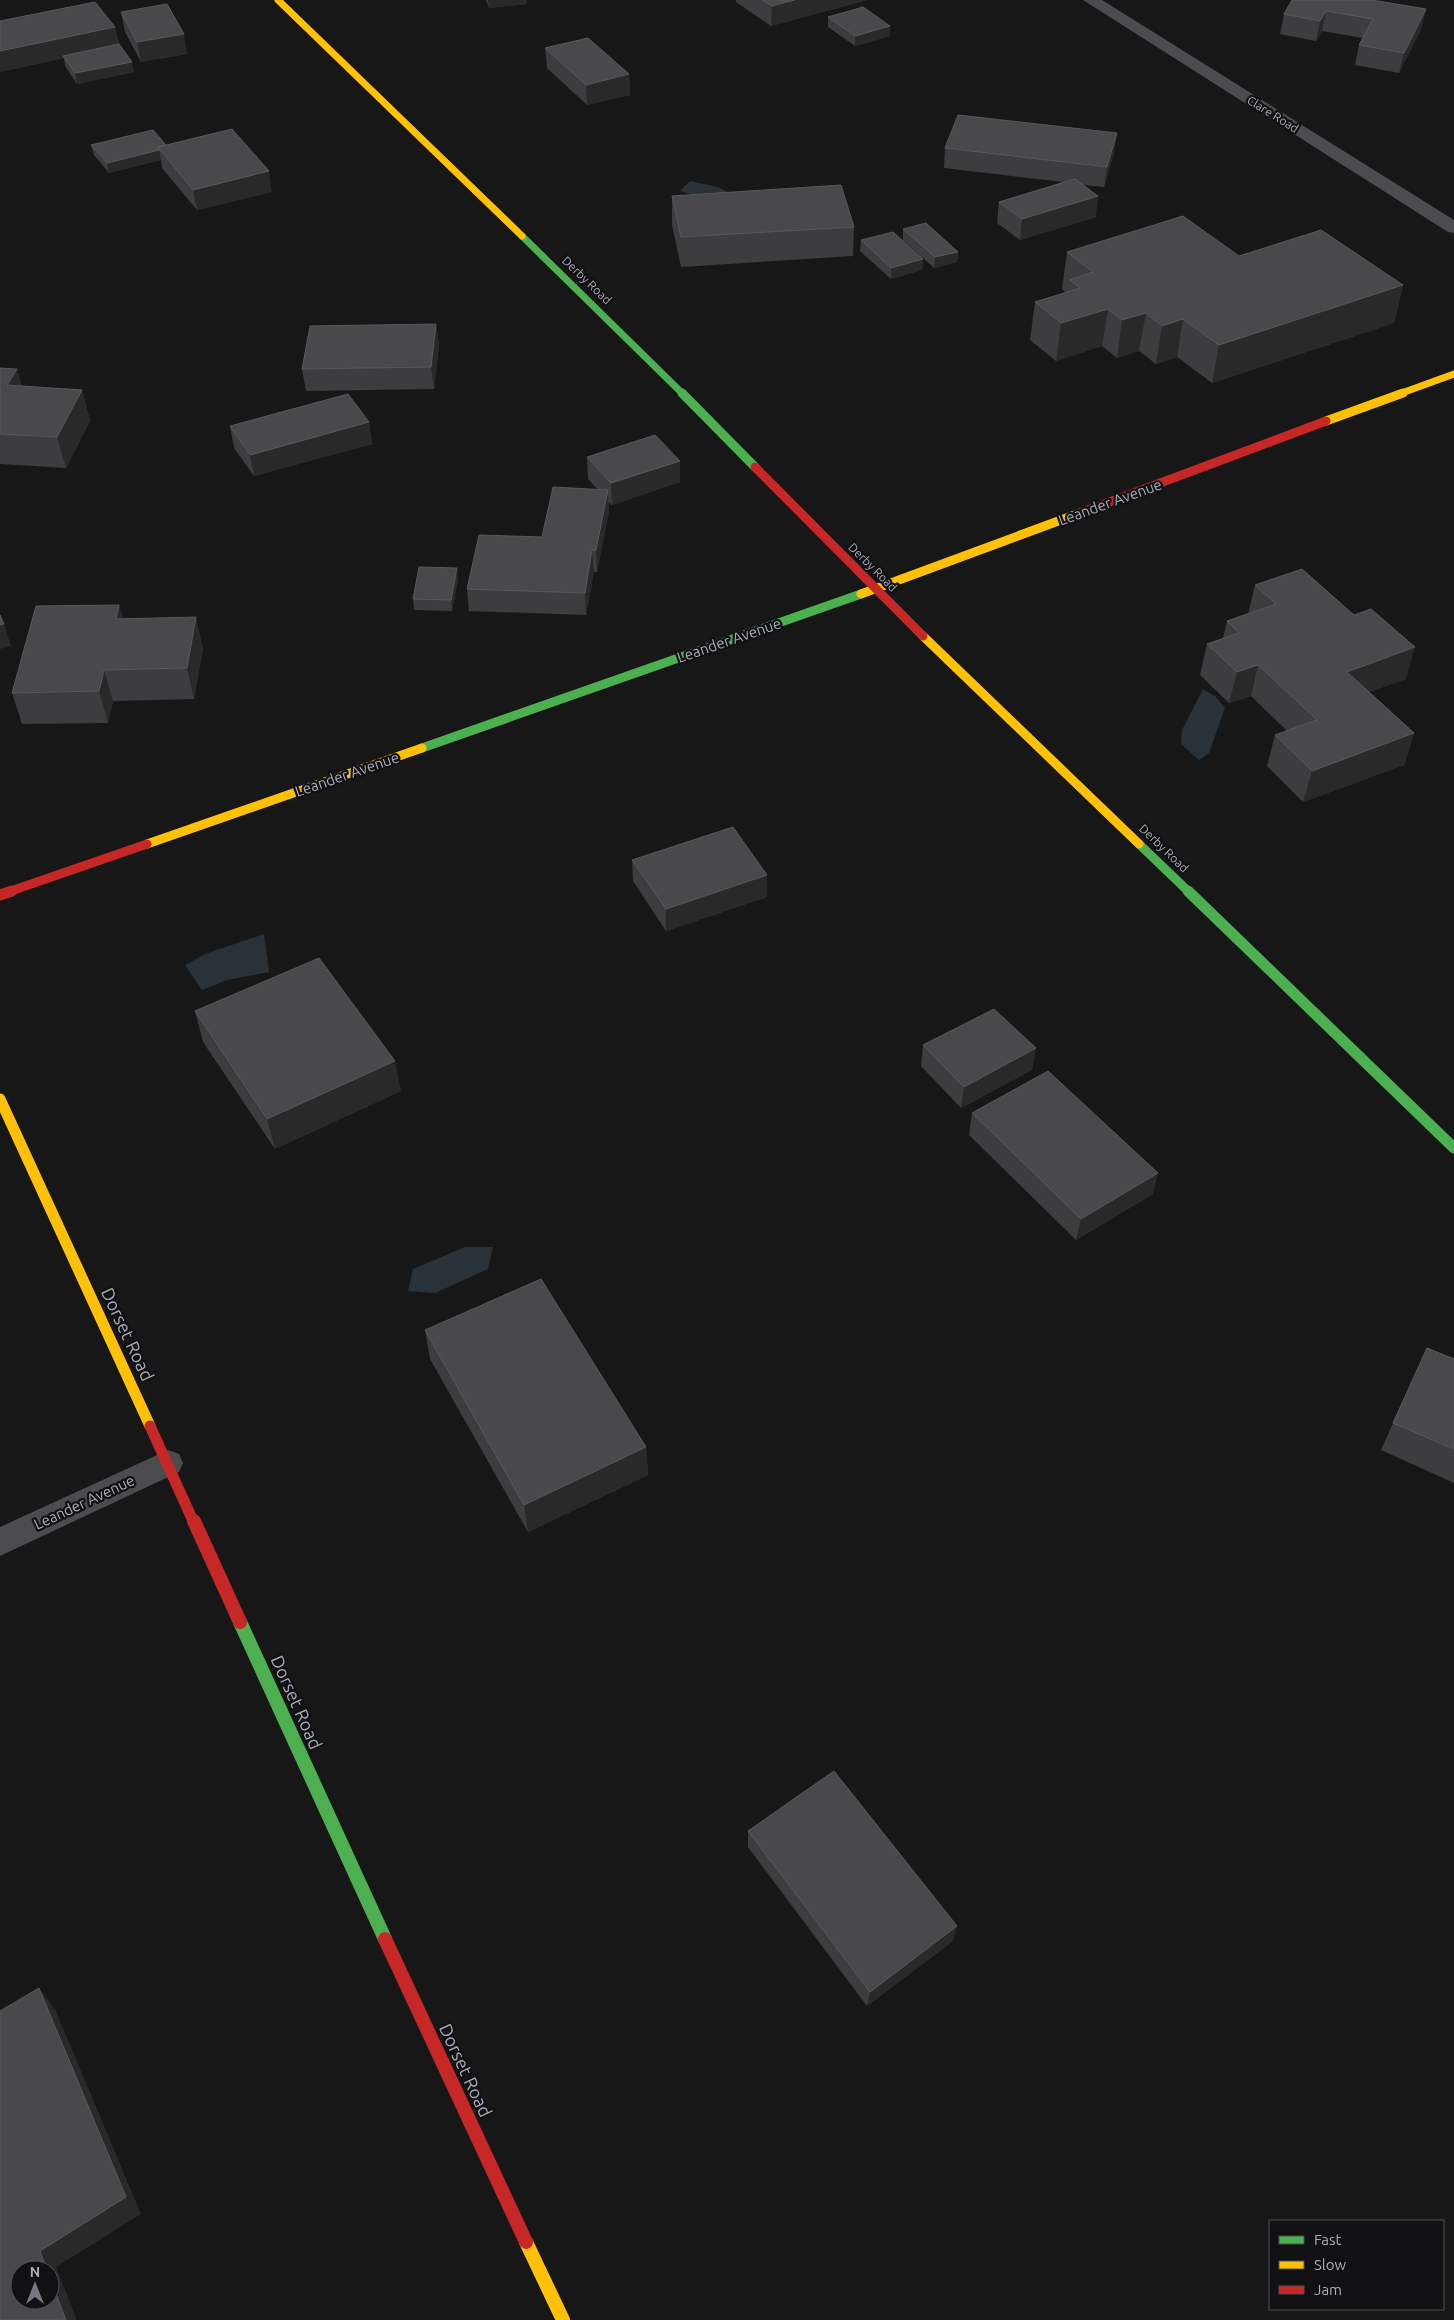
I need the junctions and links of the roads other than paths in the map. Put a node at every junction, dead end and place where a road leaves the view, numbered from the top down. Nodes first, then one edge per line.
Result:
1 (278, 0) edge
2 (1091, 0) edge
3 (1454, 228) edge
4 (1454, 374) edge
5 (875, 590) junction
6 (0, 895) edge
7 (0, 1099) edge
8 (1454, 1148) edge
9 (168, 1463) junction
10 (0, 1542) edge
11 (563, 2320) edge

1 - 5 street, Derby Road
2 - 3 street, Clare Road
4 - 5 street, Leander Avenue
5 - 6 street, Leander Avenue
5 - 8 street, Derby Road
7 - 9 street, Dorset Road
9 - 10 street, Leander Avenue
9 - 11 street, Dorset Road

